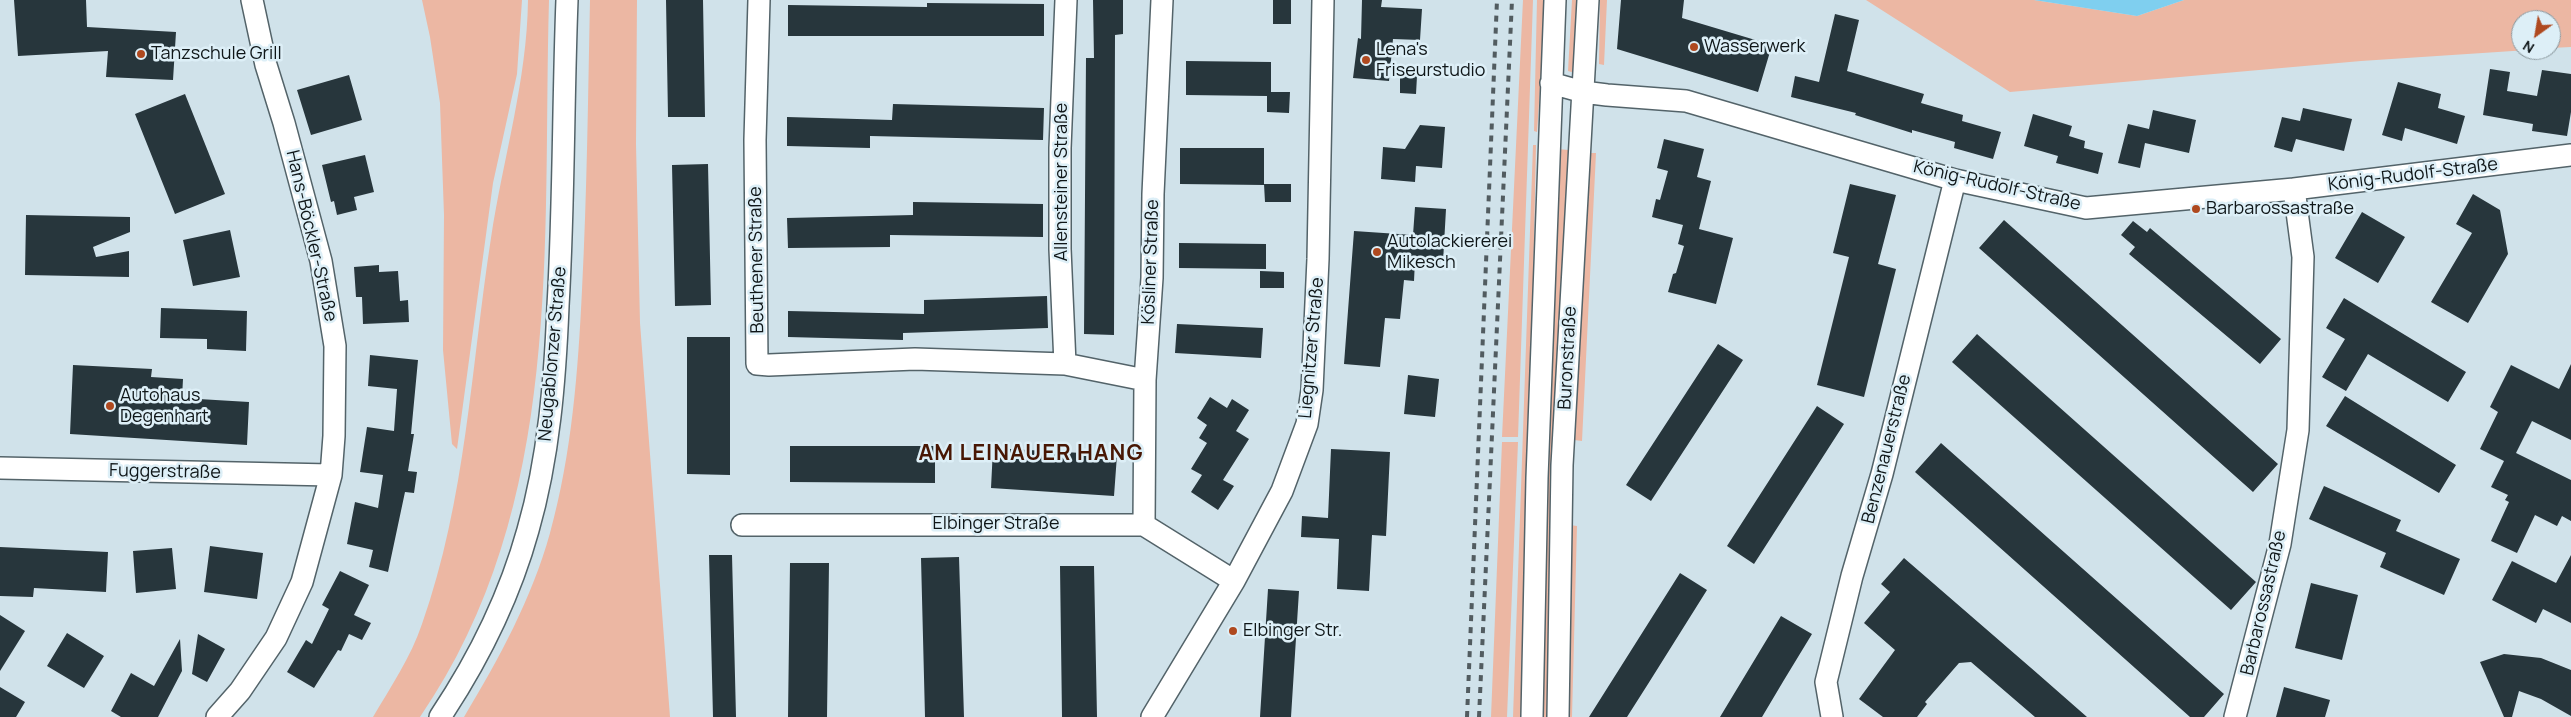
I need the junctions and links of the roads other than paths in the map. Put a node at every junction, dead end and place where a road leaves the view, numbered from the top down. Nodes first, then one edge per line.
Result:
1 (252, 0) edge
2 (567, 0) edge
3 (759, 0) edge
4 (1066, 0) edge
5 (1162, 0) edge
6 (1323, 0) edge
7 (1555, 0) edge
8 (1588, 0) edge
9 (1551, 83) junction
10 (1583, 92) junction
11 (2571, 155) edge
12 (1955, 180) junction
13 (2294, 189) junction
14 (1065, 364) junction
15 (1145, 380) junction
16 (0, 468) edge
17 (331, 475) junction
18 (742, 524) dead end
19 (1144, 525) junction
20 (1234, 581) junction
21 (1157, 715) edge
22 (217, 717) edge
23 (440, 717) edge
24 (1532, 717) edge
25 (1558, 717) edge
26 (1832, 717) edge
27 (2235, 717) edge

1 - 17 street, Hans-Böckler-Straße
2 - 23 street, Neugablonzer Straße
3 - 14 street, Beuthener Straße
4 - 14 street, Allensteiner Straße
5 - 15 street, Kösliner Straße
6 - 20 street, Liegnitzer Straße
7 - 9 street, Buronstraße
8 - 10 street, Buronstraße
9 - 10 street, König-Rudolf-Straße
9 - 24 street, Buronstraße
10 - 12 street, König-Rudolf-Straße
10 - 25 street, Buronstraße
11 - 13 street, König-Rudolf-Straße
12 - 13 street, König-Rudolf-Straße
12 - 26 street, Benzenauerstraße
13 - 27 street, Barbarossastraße
14 - 15 street
15 - 19 street, Kösliner Straße
16 - 17 street, Fuggerstraße
17 - 22 street, Hans-Böckler-Straße
18 - 19 street, Elbinger Straße
19 - 20 street
20 - 21 street, Liegnitzer Straße

